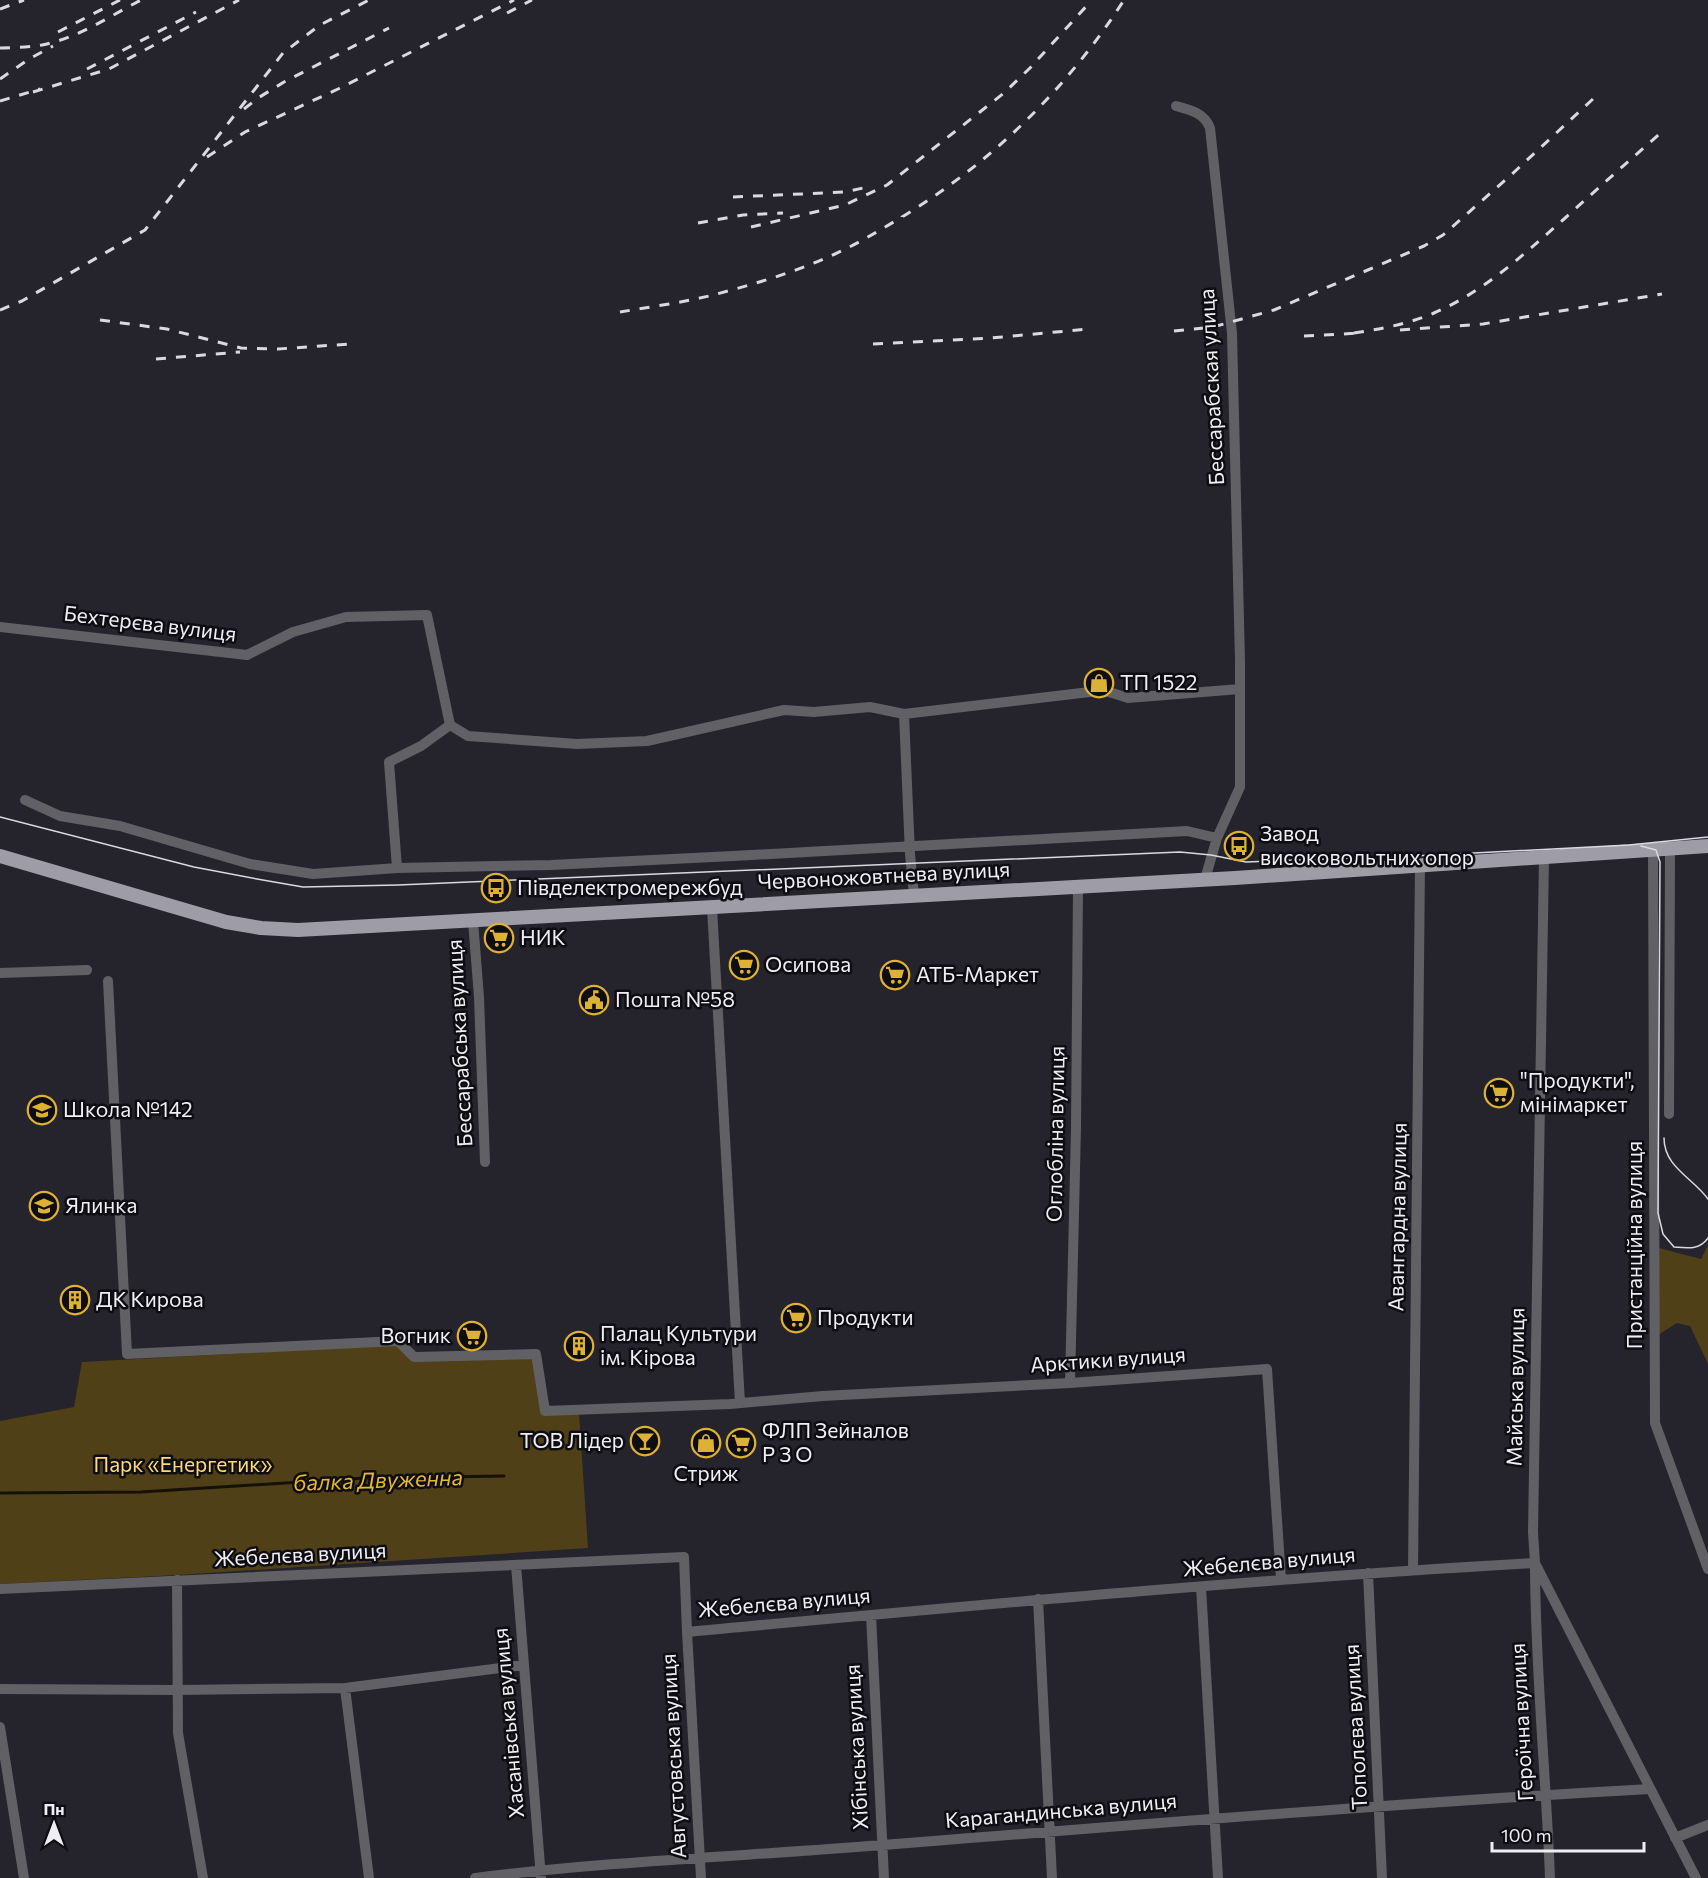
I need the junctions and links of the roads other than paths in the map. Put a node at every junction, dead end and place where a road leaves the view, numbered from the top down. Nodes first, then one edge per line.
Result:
1 (1176, 106) dead end
2 (0, 627) edge
3 (1240, 689) junction
4 (904, 714) junction
5 (450, 725) junction
6 (25, 800) dead end
7 (1217, 838) junction
8 (1708, 846) edge
9 (910, 847) junction
10 (1670, 849) junction
11 (1653, 850) junction
12 (0, 856) edge
13 (1544, 857) junction
14 (1420, 865) junction
15 (397, 868) junction
16 (1205, 879) junction
17 (1078, 886) junction
18 (914, 895) junction
19 (712, 908) junction
20 (473, 921) junction
21 (87, 970) dead end
22 (0, 974) edge
23 (108, 981) dead end
24 (1669, 1114) dead end
25 (485, 1162) dead end
26 (1070, 1383) junction
27 (740, 1403) junction
28 (1535, 1563) junction
29 (516, 1565) junction
30 (1708, 1569) edge
31 (1413, 1570) junction
32 (1368, 1574) junction
33 (177, 1580) junction
34 (1281, 1580) junction
35 (1201, 1587) junction
36 (0, 1589) edge
37 (1038, 1599) junction
38 (870, 1615) junction
39 (687, 1632) junction
40 (523, 1665) junction
41 (345, 1688) junction
42 (0, 1689) edge
43 (176, 1690) junction
44 (0, 1727) edge
45 (1650, 1789) junction
46 (1547, 1795) junction
47 (1379, 1806) junction
48 (1215, 1818) junction
49 (1708, 1825) edge
50 (1049, 1831) junction
51 (1675, 1838) junction
52 (881, 1845) junction
53 (700, 1858) junction
54 (541, 1874) edge
55 (24, 1878) edge
56 (203, 1878) edge
57 (369, 1878) edge
58 (475, 1878) edge
59 (701, 1878) edge
60 (884, 1878) edge
61 (1052, 1878) edge
62 (1218, 1878) edge
63 (1382, 1878) edge
64 (1550, 1878) edge
65 (1696, 1878) edge

1 - 3 street, Бессарабская улица
2 - 5 street, Бехтерєва вулиця
3 - 4 street
3 - 7 street, Бессарабская улица
4 - 5 street
4 - 9 street
5 - 15 street
6 - 15 street
7 - 9 street
7 - 16 street, Бессарабская улица
8 - 10 main road, Червоножовтнева вулиця
9 - 15 street
9 - 18 street
10 - 11 main road, Червоножовтнева вулиця
10 - 24 street
11 - 13 main road, Червоножовтнева вулиця
11 - 30 street, Пристанційна вулиця
12 - 20 main road, Червоножовтнева вулиця
13 - 14 main road, Червоножовтнева вулиця
13 - 28 street, Майська вулиця
14 - 16 main road, Червоножовтнева вулиця
14 - 31 street, Авангардна вулиця
16 - 17 main road, Червоножовтнева вулиця
17 - 18 main road, Червоножовтнева вулиця
17 - 26 street, Оглобліна вулиця
18 - 19 main road, Червоножовтнева вулиця
19 - 20 main road, Червоножовтнева вулиця
19 - 27 street
20 - 25 street, Бессарабська вулиця
21 - 22 street
23 - 27 street, Арктики вулиця
26 - 27 street, Арктики вулиця
26 - 34 street, Арктики вулиця
28 - 31 street, Жебелєва вулиця
28 - 45 street, Майська вулиця
28 - 46 street, Героїчна вулиця
29 - 33 street, Жебелєва вулиця
29 - 39 street, Жебелєва вулиця
29 - 40 street, Хасанівська вулиця
31 - 32 street, Жебелєва вулиця
32 - 34 street, Жебелєва вулиця
32 - 47 street, Тополєва вулиця
33 - 36 street, Жебелєва вулиця
33 - 43 street
34 - 35 street, Жебелєва вулиця
35 - 37 street, Жебелєва вулиця
35 - 48 street
37 - 38 street, Жебелєва вулиця
37 - 50 street
38 - 39 street, Жебелєва вулиця
38 - 52 street, Хібінська вулиця
39 - 53 street, Августовська вулиця
40 - 41 street
40 - 54 street, Хасанівська вулиця
41 - 43 street
41 - 57 street
42 - 43 street
43 - 56 street
44 - 55 street
45 - 46 street, Карагандинська вулиця
45 - 51 street, Майська вулиця
46 - 47 street, Карагандинська вулиця
46 - 64 street, Героїчна вулиця
47 - 48 street, Карагандинська вулиця
47 - 63 street, Тополєва вулиця
48 - 50 street, Карагандинська вулиця
48 - 62 street
49 - 51 street
50 - 52 street, Карагандинська вулиця
50 - 61 street
51 - 65 street, Майська вулиця
52 - 53 street, Карагандинська вулиця
52 - 60 street, Хібінська вулиця
53 - 54 street, Карагандинська вулиця
53 - 59 street, Августовська вулиця
54 - 58 street, Карагандинська вулиця

